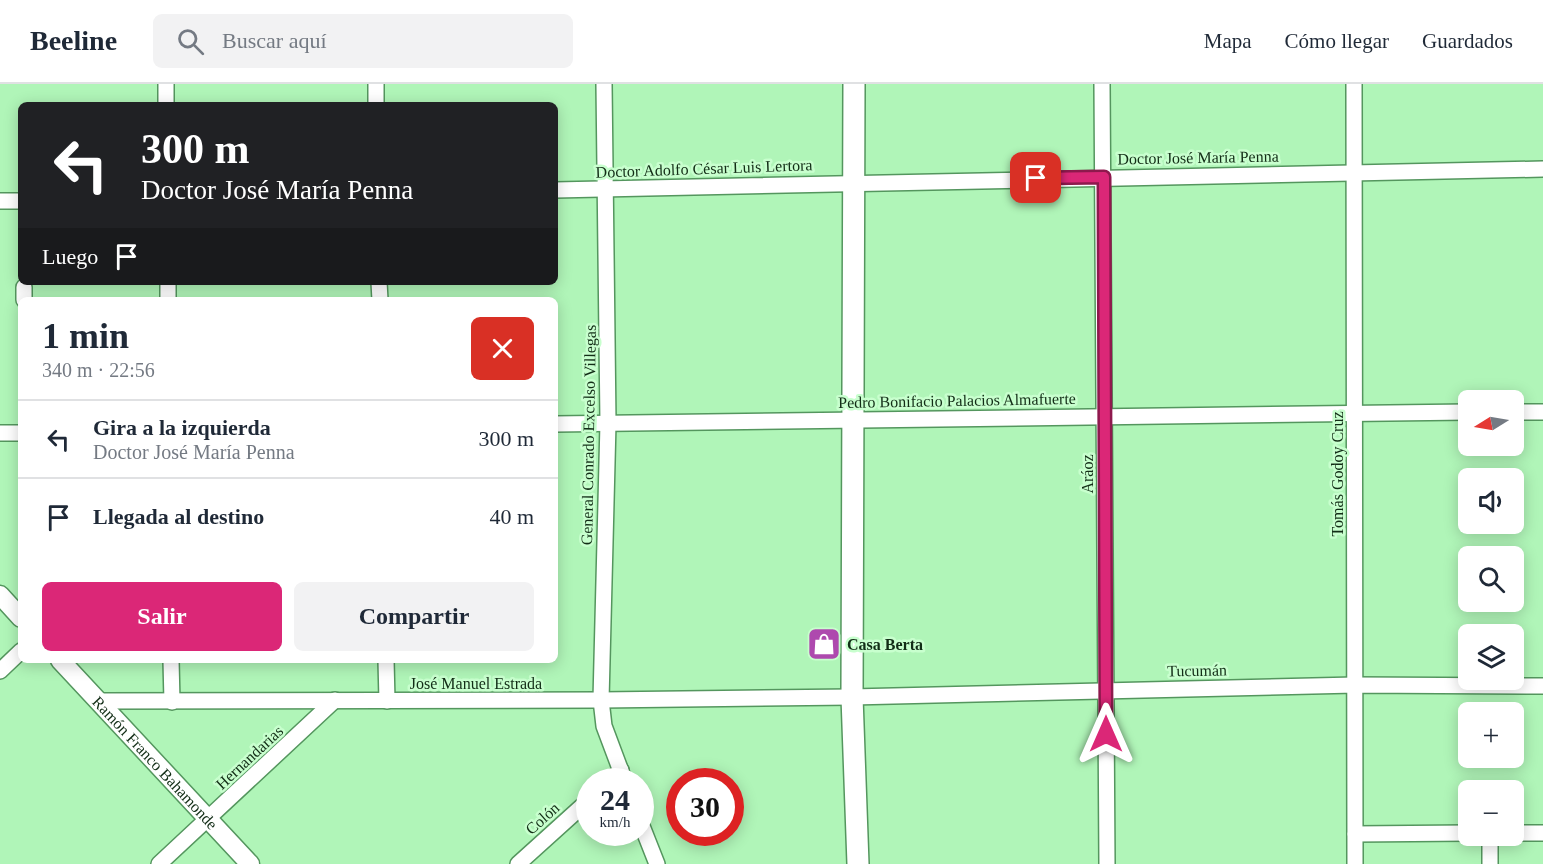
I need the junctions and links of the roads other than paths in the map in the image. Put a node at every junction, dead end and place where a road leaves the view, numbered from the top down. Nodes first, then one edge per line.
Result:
1 (166, 84) edge
2 (376, 84) edge
3 (604, 84) edge
4 (854, 84) edge
5 (1102, 84) edge
6 (1354, 84) edge
7 (166, 102) edge
8 (376, 102) edge
9 (1543, 169) edge
10 (1354, 173) junction
11 (1104, 177) junction
12 (854, 182) junction
13 (605, 188) junction
14 (558, 190) edge
15 (0, 201) edge
16 (18, 201) edge
17 (1458, 412) edge
18 (1524, 412) edge
19 (1543, 412) edge
20 (1355, 413) junction
21 (1105, 416) junction
22 (853, 419) junction
23 (608, 423) junction
24 (558, 424) edge
25 (0, 433) edge
26 (18, 433) edge
27 (0, 595) edge
28 (18, 615) edge
29 (18, 654) edge
30 (63, 663) edge
31 (171, 663) edge
32 (386, 663) edge
33 (0, 671) edge
34 (1355, 685) junction
35 (1543, 686) edge
36 (1106, 690) junction
37 (852, 697) junction
38 (335, 700) junction
39 (601, 700) junction
40 (99, 701) junction
41 (387, 701) junction
42 (172, 702) junction
43 (620, 768) edge
44 (576, 812) edge
45 (208, 820) junction
46 (1458, 833) edge
47 (1524, 833) edge
48 (1543, 833) edge
49 (1355, 834) junction
50 (650, 846) edge
51 (1490, 846) edge
52 (159, 864) edge
53 (250, 864) edge
54 (518, 864) edge
55 (657, 864) edge
56 (858, 864) edge
57 (1107, 864) edge
58 (1355, 864) edge
59 (1490, 864) edge

1 - 7 street
2 - 8 street
3 - 13 street, General Conrado Excelso Villegas
4 - 12 main road
5 - 11 street, Aráoz
6 - 10 street, Tomás Godoy Cruz
9 - 10 street, Doctor José María Penna
10 - 11 street, Doctor José María Penna
10 - 20 street, Tomás Godoy Cruz
11 - 12 street, Doctor José María Penna
11 - 21 street, Aráoz
12 - 13 street, Doctor Adolfo César Luis Lertora
12 - 22 main road
13 - 14 street, Doctor Adolfo César Luis Lertora
13 - 23 street, General Conrado Excelso Villegas
15 - 16 street
17 - 20 street, Pedro Bonifacio Palacios Almafuerte
18 - 19 street
20 - 21 street, Pedro Bonifacio Palacios Almafuerte
20 - 34 street, Tomás Godoy Cruz
21 - 22 street, Pedro Bonifacio Palacios Almafuerte
21 - 36 street, Aráoz
22 - 23 street, Pedro Bonifacio Palacios Almafuerte
22 - 37 main road
23 - 24 street, Pedro Bonifacio Palacios Almafuerte
23 - 39 street, General Conrado Excelso Villegas
25 - 26 street
27 - 28 street
29 - 33 street
30 - 40 street, Ramón Franco Bahamonde
31 - 42 street
32 - 41 street
34 - 35 street, Tucumán
34 - 36 street, Tucumán
34 - 49 street, Tomás Godoy Cruz
36 - 37 street, Tucumán
36 - 57 street, Aráoz
37 - 39 street, José Manuel Estrada
37 - 56 main road
38 - 41 street, José Manuel Estrada
38 - 42 street, José Manuel Estrada
38 - 45 street, Hernandarias
39 - 41 street, José Manuel Estrada
39 - 43 street, General Conrado Excelso Villegas
40 - 42 street, José Manuel Estrada
40 - 45 street, Ramón Franco Bahamonde
44 - 54 street, Colón
45 - 52 street, Hernandarias
45 - 53 street, Ramón Franco Bahamonde
46 - 49 street
47 - 48 street
49 - 58 street, Tomás Godoy Cruz
50 - 55 street
51 - 59 street

